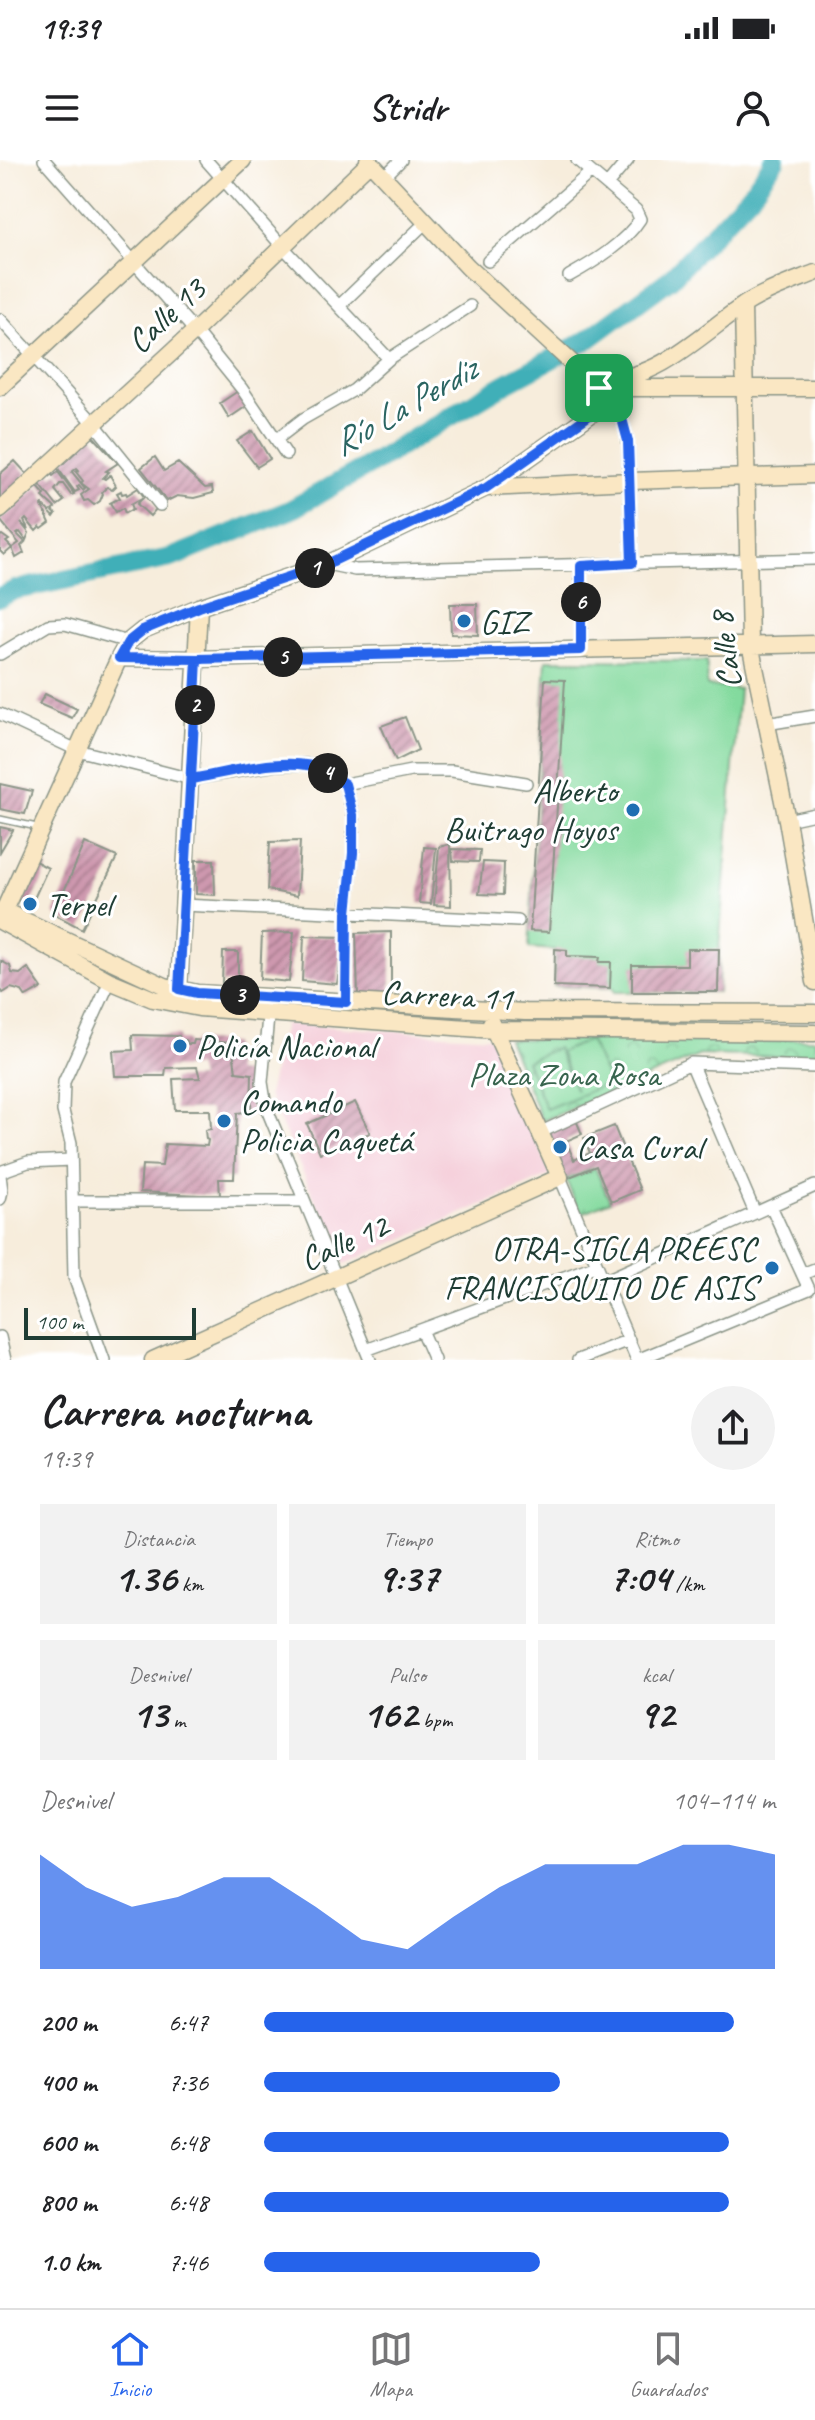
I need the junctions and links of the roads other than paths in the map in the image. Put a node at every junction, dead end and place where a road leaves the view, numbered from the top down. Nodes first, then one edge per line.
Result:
1 (44, 160) edge
2 (206, 160) edge
3 (243, 160) edge
4 (401, 160) edge
5 (577, 160) edge
6 (628, 160) edge
7 (369, 161) edge
8 (591, 172) junction
9 (384, 177) junction
10 (223, 179) junction
11 (607, 185) junction
12 (426, 222) junction
13 (282, 246) junction
14 (488, 261) dead end
15 (134, 264) junction
16 (815, 273) edge
17 (569, 276) dead end
18 (339, 306) junction
19 (470, 306) dead end
20 (743, 306) junction
21 (0, 319) edge
22 (195, 331) junction
23 (34, 356) junction
24 (389, 359) junction
25 (592, 380) junction
26 (0, 387) edge
27 (815, 388) edge
28 (746, 390) junction
29 (93, 422) junction
30 (277, 439) junction
31 (286, 454) dead end
32 (815, 475) edge
33 (746, 477) junction
34 (630, 481) junction
35 (486, 488) junction
36 (160, 505) dead end
37 (0, 510) edge
38 (815, 559) edge
39 (747, 561) junction
40 (632, 563) junction
41 (327, 564) junction
42 (581, 566) junction
43 (199, 607) junction
44 (128, 642) junction
45 (750, 644) junction
46 (815, 644) edge
47 (581, 650) junction
48 (0, 654) edge
49 (119, 658) junction
50 (197, 659) junction
51 (0, 714) edge
52 (815, 716) edge
53 (766, 724) junction
54 (77, 750) junction
55 (191, 779) junction
56 (526, 783) dead end
57 (345, 784) junction
58 (815, 814) edge
59 (0, 819) edge
60 (787, 820) junction
61 (42, 828) junction
62 (183, 905) junction
63 (809, 912) edge
64 (347, 913) junction
65 (1, 915) edge
66 (518, 921) dead end
67 (110, 981) junction
68 (815, 982) edge
69 (179, 989) junction
70 (346, 1002) junction
71 (269, 1005) junction
72 (485, 1010) junction
73 (815, 1013) edge
74 (494, 1030) junction
75 (815, 1033) edge
76 (691, 1063) junction
77 (815, 1067) edge
78 (541, 1132) junction
79 (71, 1160) junction
80 (0, 1174) edge
81 (560, 1177) junction
82 (815, 1186) edge
83 (0, 1199) edge
84 (74, 1201) junction
85 (303, 1201) junction
86 (771, 1206) junction
87 (755, 1213) junction
88 (597, 1265) junction
89 (815, 1269) edge
90 (802, 1274) junction
91 (338, 1278) junction
92 (604, 1281) junction
93 (421, 1330) junction
94 (0, 1337) edge
95 (629, 1340) junction
96 (368, 1355) edge
97 (175, 1356) edge
98 (5, 1360) edge
99 (104, 1360) edge
100 (153, 1360) edge
101 (434, 1360) edge
102 (578, 1360) edge
103 (637, 1360) edge

1 - 15 street
2 - 10 street
3 - 10 street
4 - 9 street
5 - 8 street
6 - 11 street
7 - 9 street
7 - 13 street, Calle 13
8 - 11 street
8 - 14 street
9 - 12 street
10 - 13 street
10 - 15 street
11 - 17 street
12 - 18 street
12 - 25 street
13 - 18 street
13 - 22 street, Calle 13
15 - 22 street
15 - 23 street
16 - 20 street
18 - 24 street
19 - 24 street
20 - 25 street
20 - 28 street, Calle 8
21 - 23 street
22 - 29 street, Calle 13
22 - 30 street
23 - 26 street
23 - 29 street
24 - 30 street
25 - 28 street
25 - 34 street
25 - 35 street
27 - 28 street
28 - 33 street, Calle 8
29 - 36 street
29 - 37 street, Calle 13
30 - 31 street
32 - 33 street
33 - 34 street
33 - 39 street, Calle 8
34 - 35 street
34 - 40 street
35 - 41 street
38 - 39 street
39 - 40 street
39 - 45 street, Calle 8
40 - 42 street
41 - 42 street
41 - 43 street
42 - 47 street
43 - 44 street
43 - 50 street
44 - 48 street
44 - 49 street
45 - 46 street
45 - 47 street
45 - 53 street, Calle 8
47 - 50 street
49 - 50 street
49 - 54 street
50 - 55 street
51 - 54 street
52 - 53 street
53 - 60 street, Calle 8
54 - 55 street
54 - 61 street
55 - 57 street
55 - 62 street
56 - 57 street
57 - 64 street
58 - 60 street
59 - 61 lane
60 - 63 street, Calle 8
61 - 65 street
62 - 64 street
62 - 69 street
63 - 68 street, Calle 8
64 - 66 street
64 - 70 street
65 - 67 street, Carrera 11
65 - 69 street, Carrera 11
67 - 71 street, Carrera 11
67 - 79 street
69 - 71 street, Carrera 11
70 - 71 street, Carrera 11
70 - 72 street, Carrera 11
71 - 74 street, Carrera 11
71 - 85 street
72 - 73 street, Carrera 11
72 - 74 street
74 - 75 street, Carrera 11
74 - 78 street
76 - 77 street
76 - 78 street
76 - 87 street
78 - 81 street
79 - 80 street
79 - 84 street
80 - 83 street
81 - 88 street
81 - 91 street, Calle 12
82 - 86 street
84 - 85 street
84 - 99 street
85 - 91 street
86 - 87 street
86 - 90 street
87 - 92 street
88 - 92 street
88 - 93 street
89 - 90 street
90 - 103 street
91 - 96 street
91 - 97 street, Calle 12
92 - 95 street
93 - 96 street
93 - 101 street
94 - 98 street
95 - 102 street
95 - 103 street
97 - 100 street, Calle 12

